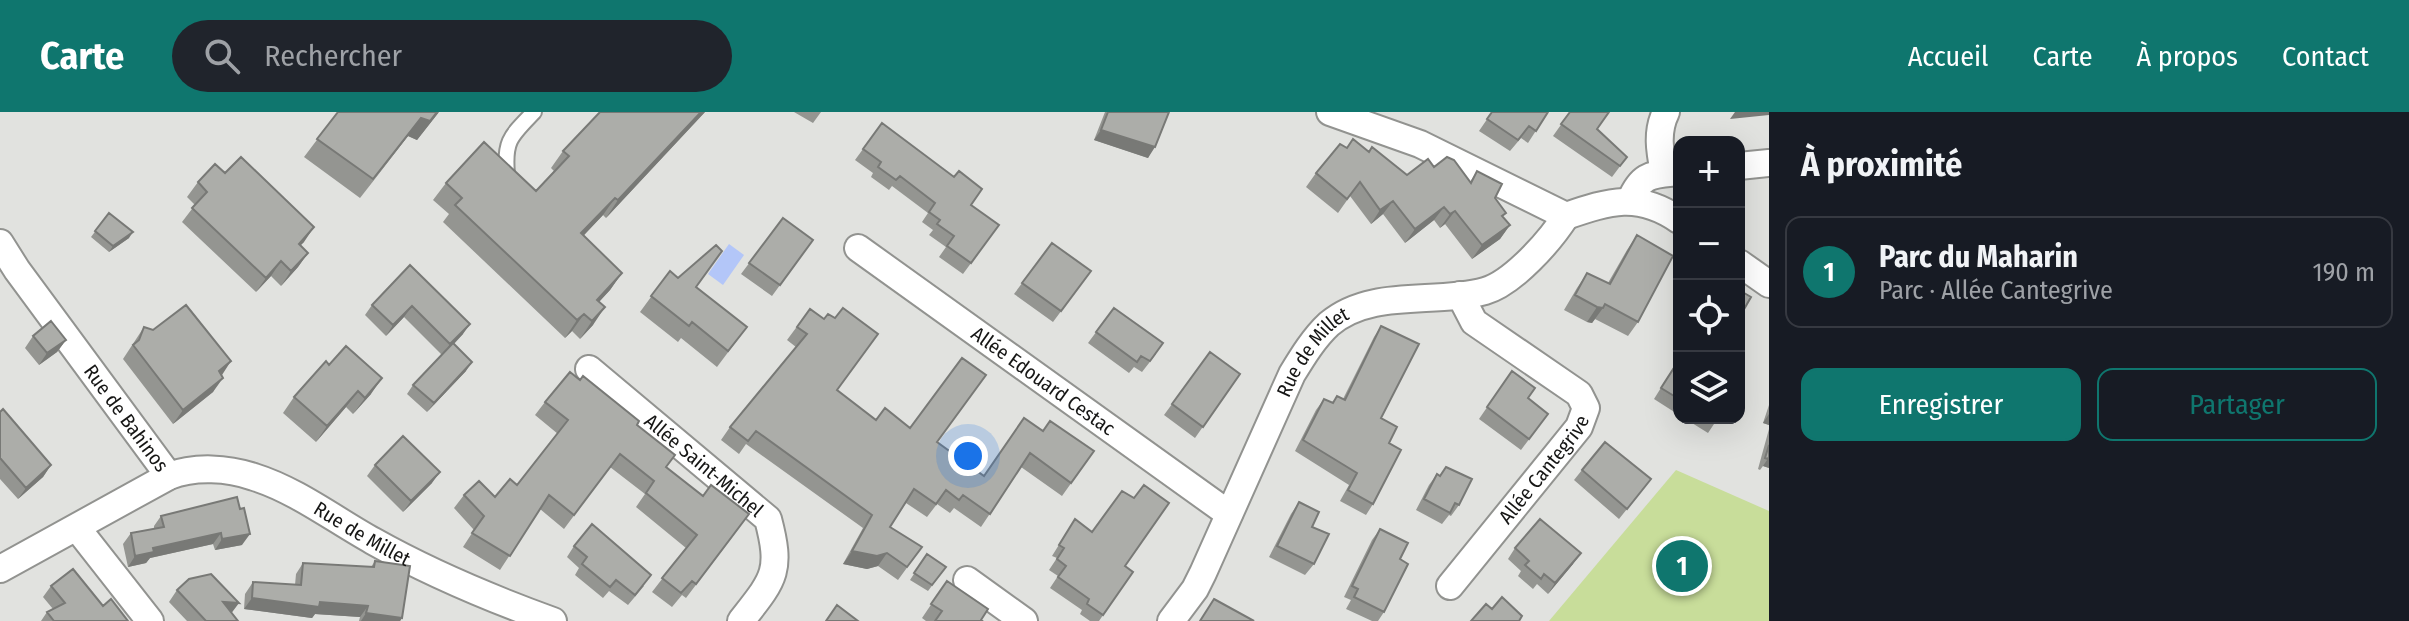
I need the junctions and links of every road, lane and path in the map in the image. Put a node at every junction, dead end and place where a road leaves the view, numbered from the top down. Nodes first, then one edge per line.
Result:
1 (534, 112) edge
2 (1330, 112) edge
3 (1666, 112) edge
4 (1769, 163) edge
5 (1745, 165) edge
6 (1671, 173) edge
7 (507, 174) edge
8 (1630, 201) junction
9 (1566, 216) junction
10 (1673, 217) edge
11 (0, 243) edge
12 (858, 248) dead end
13 (1745, 267) edge
14 (1769, 284) edge
15 (1460, 295) junction
16 (589, 369) dead end
17 (169, 476) junction
18 (1229, 514) junction
19 (77, 528) junction
20 (0, 569) edge
21 (967, 580) dead end
22 (1450, 586) dead end
23 (150, 621) edge
24 (553, 621) edge
25 (741, 621) edge
26 (1024, 621) edge
27 (1171, 621) edge

1 - 7 lane
2 - 9 street
3 - 6 street
4 - 5 street
6 - 8 street
8 - 9 street
8 - 10 street
9 - 15 street, Rue de Millet
11 - 17 street, Rue de Bahinos
12 - 18 street, Allée Edouard Cestac
13 - 14 street
15 - 18 street, Rue de Millet
15 - 22 street, Allée Cantegrive
16 - 25 street, Allée Saint-Michel
17 - 19 street, Rue de Bahinos
17 - 24 street, Rue de Millet
18 - 27 street, Rue de Millet
19 - 20 street, Rue de Bahinos
19 - 23 street
21 - 26 street

